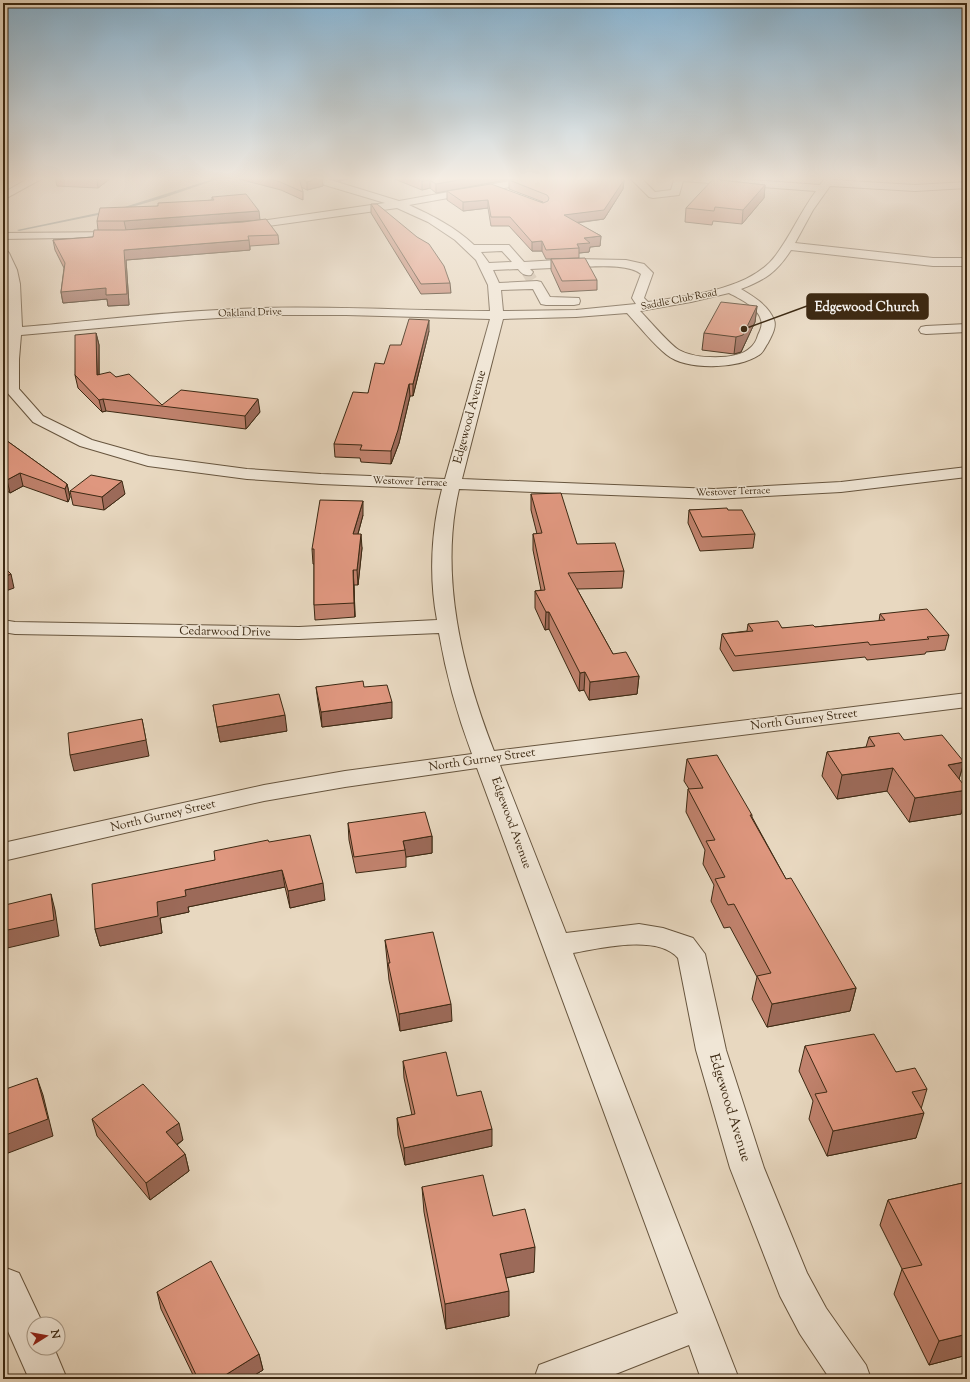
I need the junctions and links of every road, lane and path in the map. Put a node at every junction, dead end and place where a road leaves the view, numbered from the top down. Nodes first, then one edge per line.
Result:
1 (464, 242) edge
2 (791, 242) edge
3 (789, 246) junction
4 (3, 253) edge
5 (967, 262) edge
6 (951, 263) junction
7 (485, 268) junction
8 (967, 274) edge
9 (529, 276) junction
10 (730, 289) junction
11 (645, 307) junction
12 (631, 309) junction
13 (586, 314) junction
14 (497, 316) junction
15 (967, 328) edge
16 (926, 330) dead end
17 (9, 333) edge
18 (967, 472) edge
19 (453, 483) junction
20 (3, 626) edge
21 (447, 626) junction
22 (967, 700) edge
23 (487, 759) junction
24 (3, 852) edge
25 (556, 945) junction
26 (6, 1285) dead end
27 (700, 1323) junction
28 (26, 1329) edge
29 (38, 1356) edge
30 (48, 1379) edge
31 (553, 1379) edge
32 (720, 1379) edge
33 (852, 1379) edge

1 - 7 street
2 - 3 street, Saddle Club Road
3 - 6 street
3 - 10 street, Saddle Club Road
4 - 17 street, Westover Terrace
5 - 6 street
6 - 8 street
7 - 9 street
7 - 9 street
7 - 9 street
7 - 14 street, Edgewood Avenue
9 - 11 street
9 - 13 street
10 - 11 street, Saddle Club Road
10 - 12 street
11 - 12 street, Saddle Club Road
12 - 13 street, Saddle Club Road
13 - 14 street, Saddle Club Road
14 - 17 street, Oakland Drive
14 - 19 street, Edgewood Avenue
15 - 16 street
17 - 19 street, Westover Terrace
18 - 19 street, Westover Terrace
19 - 21 street, Edgewood Avenue
20 - 21 street, Cedarwood Drive
21 - 23 street, Edgewood Avenue
22 - 23 street, North Gurney Street
23 - 24 street, North Gurney Street
23 - 25 street, Edgewood Avenue
25 - 27 street, Edgewood Avenue
25 - 33 street, Edgewood Avenue
26 - 28 street
27 - 31 street
27 - 32 street, Edgewood Avenue
29 - 30 street

